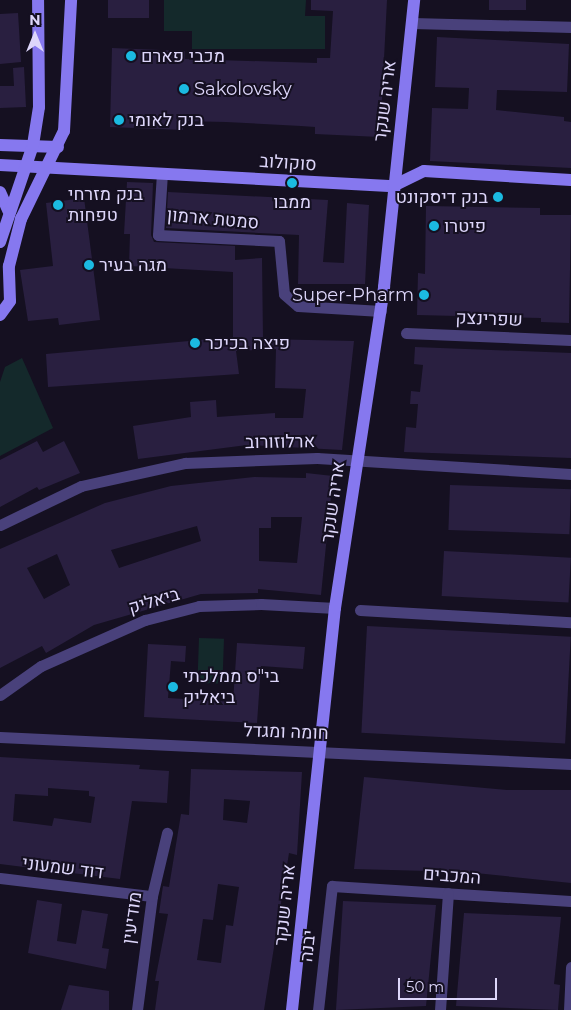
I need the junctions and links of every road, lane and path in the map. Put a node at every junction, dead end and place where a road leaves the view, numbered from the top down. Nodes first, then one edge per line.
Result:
1 (38, 0) edge
2 (71, 0) edge
3 (414, 0) edge
4 (412, 22) junction
5 (571, 27) edge
6 (0, 145) edge
7 (33, 145) junction
8 (58, 147) junction
9 (0, 165) edge
10 (25, 166) junction
11 (44, 168) junction
12 (162, 173) junction
13 (571, 180) edge
14 (392, 186) junction
15 (0, 192) edge
16 (8, 210) junction
17 (0, 242) edge
18 (381, 311) junction
19 (0, 315) edge
20 (406, 333) dead end
21 (571, 340) edge
22 (356, 460) junction
23 (571, 474) edge
24 (0, 525) edge
25 (335, 608) junction
26 (360, 610) dead end
27 (571, 622) edge
28 (0, 695) edge
29 (0, 737) edge
30 (319, 751) junction
31 (571, 764) edge
32 (167, 833) dead end
33 (0, 878) edge
34 (332, 886) joint
35 (448, 893) junction
36 (152, 896) junction
37 (571, 902) edge
38 (571, 967) edge
39 (137, 1010) edge
40 (292, 1010) edge
41 (318, 1010) edge
42 (440, 1010) edge
43 (569, 1010) edge

1 - 7 street
2 - 8 street
3 - 4 street, אריה שנקר
4 - 5 street
4 - 14 street, אריה שנקר
6 - 7 street
7 - 8 street
7 - 10 street
8 - 11 street
9 - 10 street, סוקולוב
10 - 11 street, סוקולוב
10 - 16 street
11 - 12 street, סוקולוב
11 - 19 street
12 - 14 street, סוקולוב
12 - 18 street, סמטת ארמון
13 - 14 street, סוקולוב
14 - 18 street, אריה שנקר
15 - 16 street
16 - 17 street
18 - 22 street, אריה שנקר
20 - 21 street, שפרינצק
22 - 23 street, ארלוזורוב
22 - 24 street, ארלוזורוב
22 - 25 street, אריה שנקר
25 - 28 street, ביאליק
25 - 30 street, אריה שנקר
26 - 27 street
29 - 30 street, חומה ומגדל
30 - 31 street, חומה ומגדל
30 - 40 street, אריה שנקר
32 - 36 street, מודיעין
33 - 36 street, דוד שמעוני
34 - 35 street, המכבים
34 - 41 street, יבנה
35 - 37 street, המכבים
35 - 42 street
36 - 39 street, מודיעין
38 - 43 street

